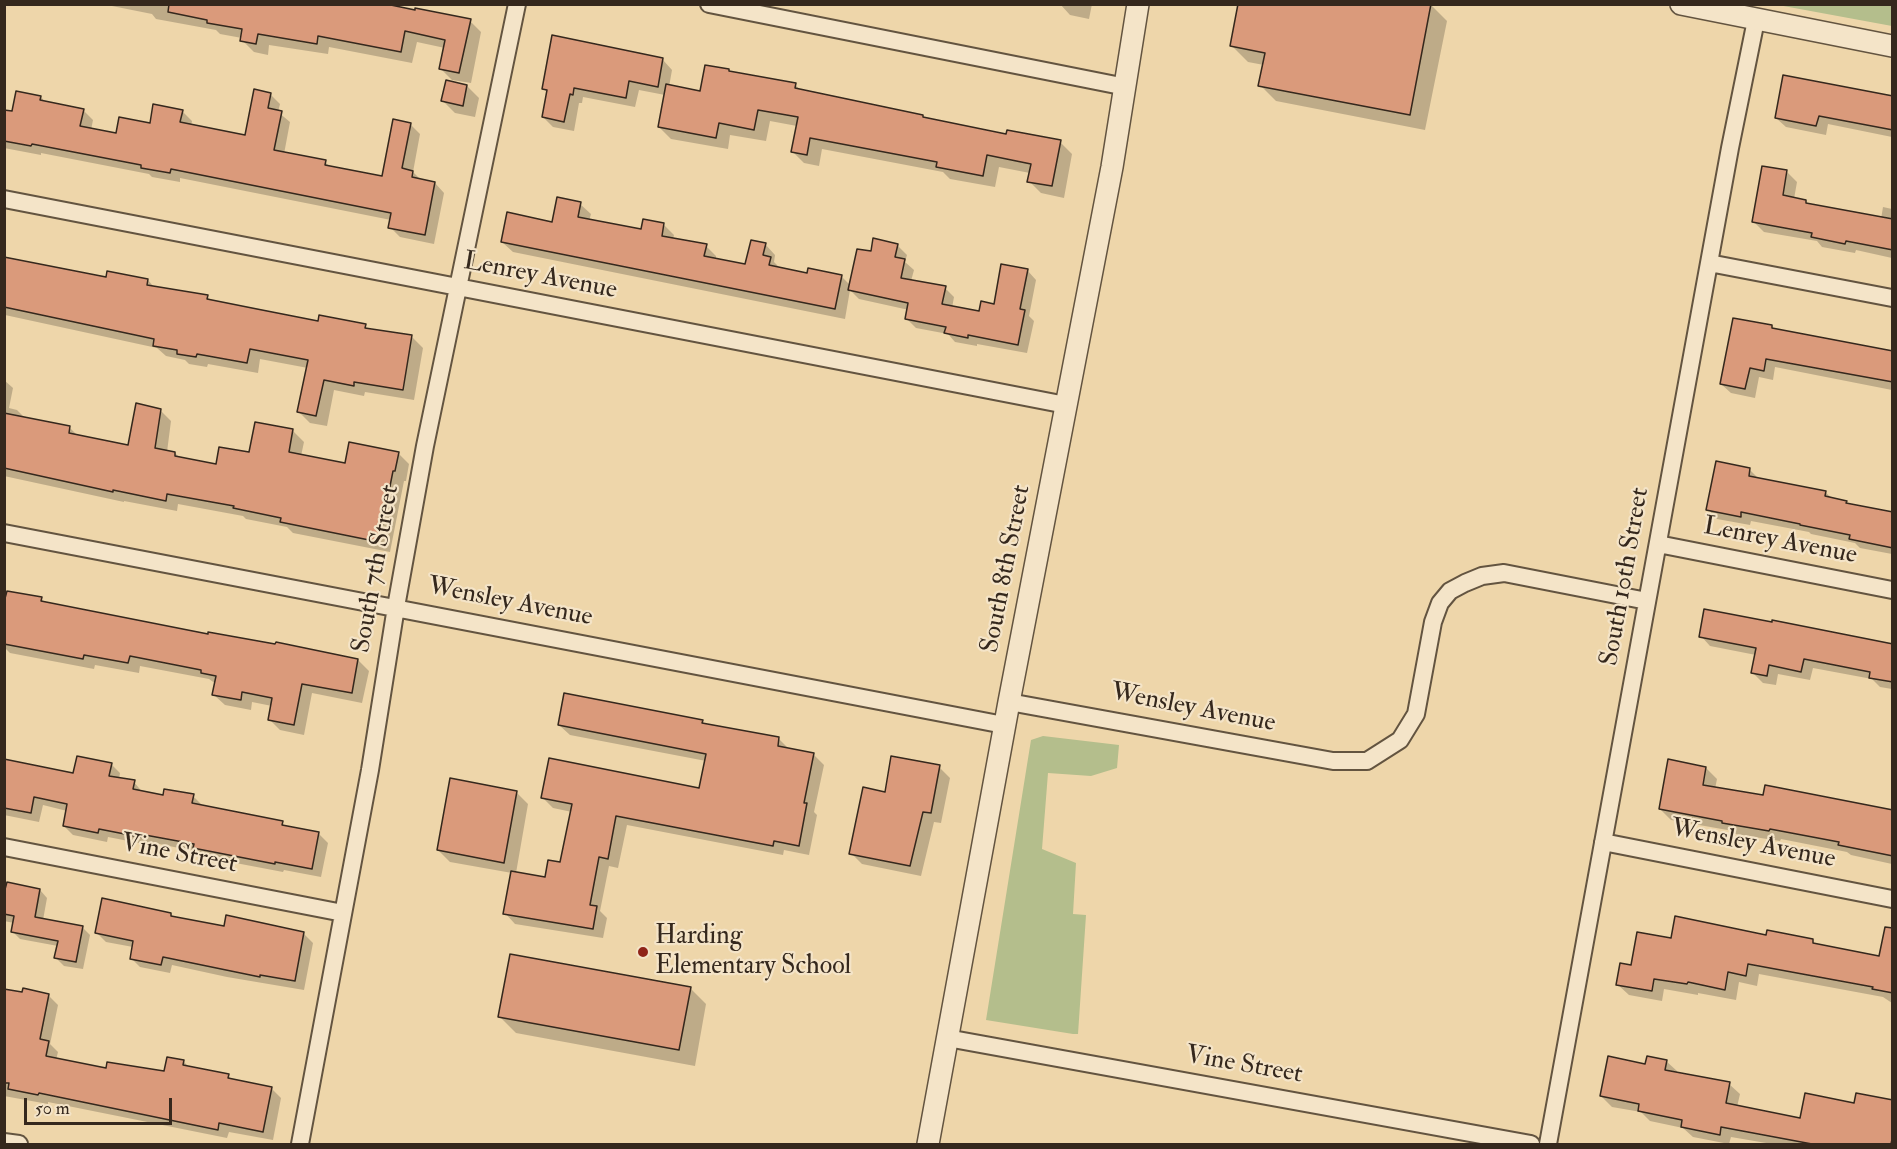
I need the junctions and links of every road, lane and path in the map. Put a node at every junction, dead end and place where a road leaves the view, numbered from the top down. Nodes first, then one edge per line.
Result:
1 (517, 4) edge
2 (709, 4) edge
3 (1138, 4) edge
4 (1681, 4) edge
5 (1756, 20) junction
6 (1893, 46) edge
7 (1126, 87) junction
8 (4, 199) edge
9 (1709, 263) junction
10 (458, 287) junction
11 (1893, 298) edge
12 (1066, 405) junction
13 (4, 533) edge
14 (1658, 544) junction
15 (1893, 590) edge
16 (1647, 601) junction
17 (396, 607) junction
18 (1009, 702) junction
19 (1005, 725) junction
20 (1603, 842) junction
21 (4, 847) edge
22 (1893, 899) edge
23 (343, 913) junction
24 (947, 1038) junction
25 (4, 1142) edge
26 (19, 1144) edge
27 (300, 1144) edge
28 (928, 1144) edge
29 (1531, 1144) edge
30 (1548, 1144) edge

1 - 10 street, South 7th Street
2 - 7 street
3 - 7 street, South 8th Street
4 - 5 street
5 - 6 street
5 - 9 street, South 10th Street
7 - 12 street, South 8th Street
8 - 10 street, Lenrey Avenue
9 - 11 street
9 - 14 street, South 10th Street
10 - 12 street, Lenrey Avenue
10 - 17 street, South 7th Street
12 - 18 street, South 8th Street
13 - 17 street, Wensley Avenue
14 - 15 street, Lenrey Avenue
14 - 16 street, South 10th Street
16 - 18 street, Wensley Avenue
16 - 20 street, South 10th Street
17 - 19 street, Wensley Avenue
17 - 23 street, South 7th Street
18 - 19 street, South 8th Street
19 - 24 street, South 8th Street
20 - 22 street, Wensley Avenue
20 - 30 street, South 10th Street
21 - 23 street, Vine Street
23 - 27 street, South 7th Street
24 - 28 street, South 8th Street
24 - 29 street, Vine Street
25 - 26 street

